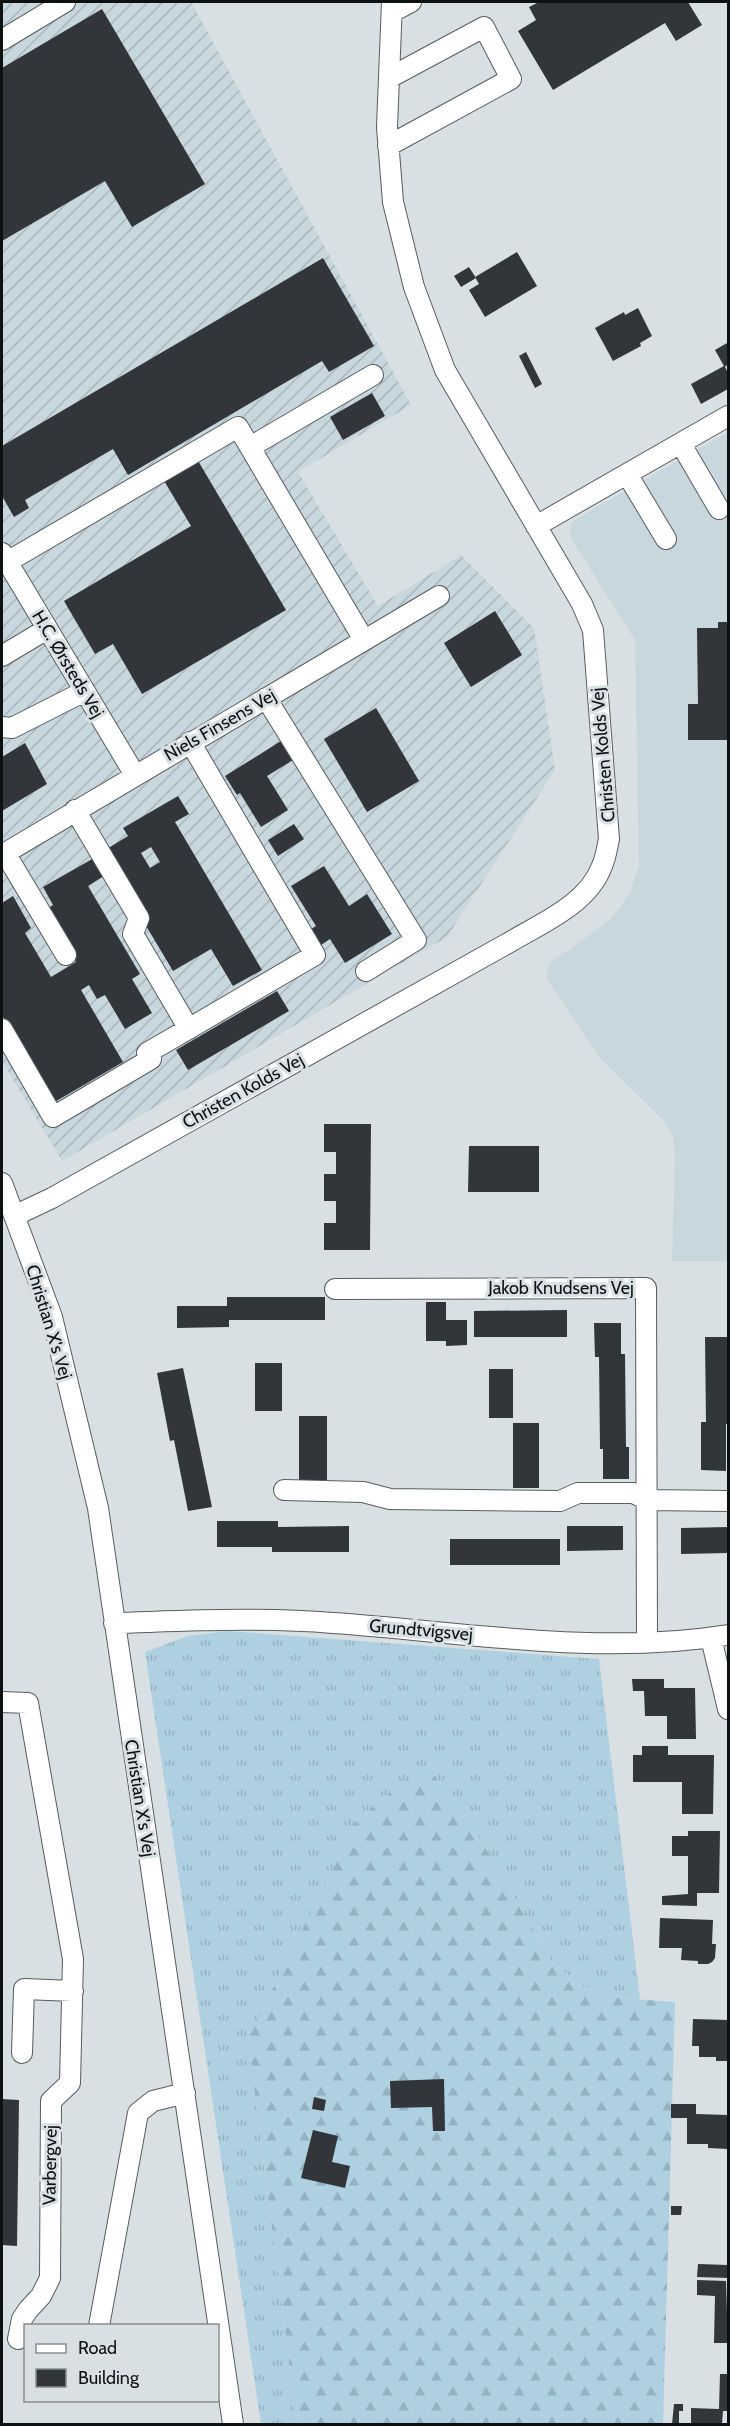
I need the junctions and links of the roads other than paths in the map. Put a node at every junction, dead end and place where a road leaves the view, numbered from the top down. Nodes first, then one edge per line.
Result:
1 (66, 2) edge
2 (411, 2) edge
3 (392, 7) edge
4 (2, 40) edge
5 (389, 78) junction
6 (388, 146) junction
7 (373, 375) dead end
8 (729, 417) edge
9 (681, 444) junction
10 (250, 447) junction
11 (627, 474) junction
12 (719, 509) dead end
13 (536, 526) junction
14 (666, 539) dead end
15 (4, 557) edge
16 (439, 596) dead end
17 (47, 629) junction
18 (364, 640) junction
19 (2, 656) edge
20 (85, 691) junction
21 (266, 698) junction
22 (2, 728) edge
23 (190, 742) junction
24 (135, 775) junction
25 (75, 810) junction
26 (4, 854) edge
27 (66, 955) dead end
28 (366, 971) dead end
29 (2, 1029) edge
30 (189, 1029) junction
31 (2, 1183) edge
32 (14, 1216) junction
33 (335, 1289) dead end
34 (284, 1490) dead end
35 (648, 1500) junction
36 (729, 1501) edge
37 (114, 1623) junction
38 (720, 1636) edge
39 (647, 1642) junction
40 (2, 1702) edge
41 (729, 1709) edge
42 (74, 1991) junction
43 (22, 2053) dead end
44 (184, 2093) junction
45 (99, 2324) edge
46 (218, 2324) edge
47 (219, 2329) edge
48 (15, 2339) edge
49 (233, 2424) edge

1 - 4 street
2 - 3 street
3 - 5 street, Christen Kolds Vej
5 - 6 street, Christen Kolds Vej
5 - 6 street
6 - 13 street, Christen Kolds Vej
7 - 10 street
8 - 9 street
9 - 11 street
9 - 12 street
10 - 15 street
10 - 18 street
11 - 13 street
11 - 14 street
13 - 32 street, Christen Kolds Vej
15 - 17 street, H.C. Ørsteds Vej
16 - 18 street, Niels Finsens Vej
17 - 19 street
17 - 20 street, H.C. Ørsteds Vej
18 - 21 street, Niels Finsens Vej
20 - 22 street
20 - 24 street, H.C. Ørsteds Vej
21 - 23 street, Niels Finsens Vej
21 - 28 street
23 - 24 street, Niels Finsens Vej
23 - 30 street
24 - 25 street, Niels Finsens Vej
25 - 26 street, Niels Finsens Vej
25 - 30 street
26 - 27 street
29 - 30 street
31 - 32 street, Christian X's Vej
32 - 37 street, Christian X's Vej
33 - 35 street, Jakob Knudsens Vej
34 - 35 street
35 - 36 street
35 - 39 street, Jakob Knudsens Vej
37 - 39 street, Grundtvigsvej
37 - 44 street, Christian X's Vej
38 - 39 street, Grundtvigsvej
38 - 41 street
40 - 42 street, Varbergvej
42 - 43 street
42 - 48 street, Varbergvej
44 - 45 street
44 - 46 street, Christian X's Vej
47 - 49 street, Christian X's Vej

